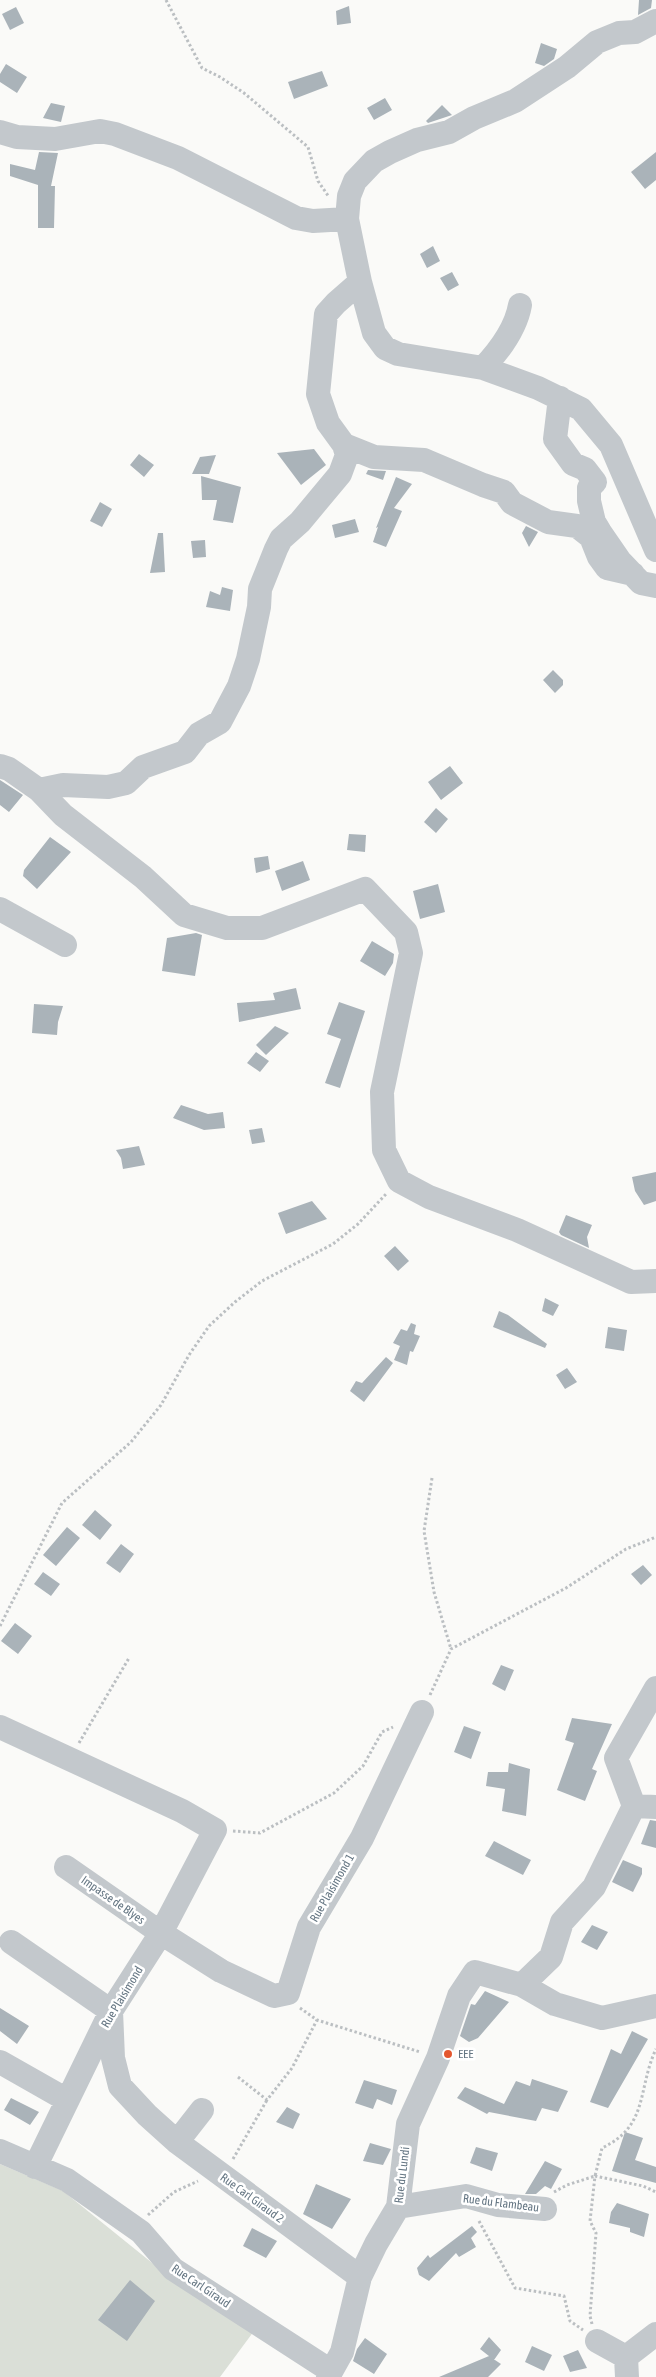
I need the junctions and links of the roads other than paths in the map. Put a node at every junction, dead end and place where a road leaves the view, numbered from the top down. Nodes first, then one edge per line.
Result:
1 (656, 21) edge
2 (0, 132) edge
3 (348, 218) junction
4 (360, 282) junction
5 (520, 305) dead end
6 (483, 368) junction
7 (560, 398) junction
8 (344, 445) junction
9 (656, 550) edge
10 (633, 574) junction
11 (656, 586) edge
12 (0, 766) edge
13 (39, 790) junction
14 (0, 909) edge
15 (65, 945) dead end
16 (656, 1281) edge
17 (656, 1688) edge
18 (422, 1712) road end
19 (0, 1727) edge
20 (645, 1806) edge
21 (66, 1867) dead end
22 (161, 1933) junction
23 (11, 1942) dead end
24 (522, 1985) junction
25 (656, 2006) edge
26 (111, 2011) junction
27 (0, 2062) edge
28 (66, 2100) junction
29 (202, 2110) dead end
30 (177, 2142) junction
31 (0, 2151) edge
32 (35, 2167) junction
33 (398, 2207) junction
34 (545, 2208) road end
35 (360, 2277) junction
36 (656, 2334) edge
37 (597, 2341) road end
38 (626, 2367) edge
39 (329, 2374) edge

1 - 3 street
2 - 3 street
3 - 4 street
4 - 6 street
4 - 8 street
5 - 6 street
6 - 7 street
7 - 9 street
7 - 10 street
8 - 10 street
8 - 13 street
10 - 11 street
12 - 13 street
13 - 16 street
14 - 15 street
17 - 20 street
18 - 22 street, Rue Plaisimond 1
19 - 22 street, Rue Plaisimond
20 - 24 street
21 - 22 street, Impasse de Blyes
22 - 26 street, Rue Plaisimond
23 - 26 street
24 - 25 street
24 - 33 street, Rue du Lundi
26 - 28 street, Rue Plaisimond
26 - 30 street, Rue Carl Giraud 2
27 - 28 street
28 - 32 street, Rue Plaisimond
29 - 30 street
30 - 35 street, Rue Carl Giraud 2
31 - 32 street, Rue Carl Giraud
32 - 39 street, Rue Carl Giraud
33 - 34 street, Rue du Flambeau
33 - 35 street, Rue du Lundi
35 - 39 street, Rue du Lundi
36 - 38 street
37 - 38 street

